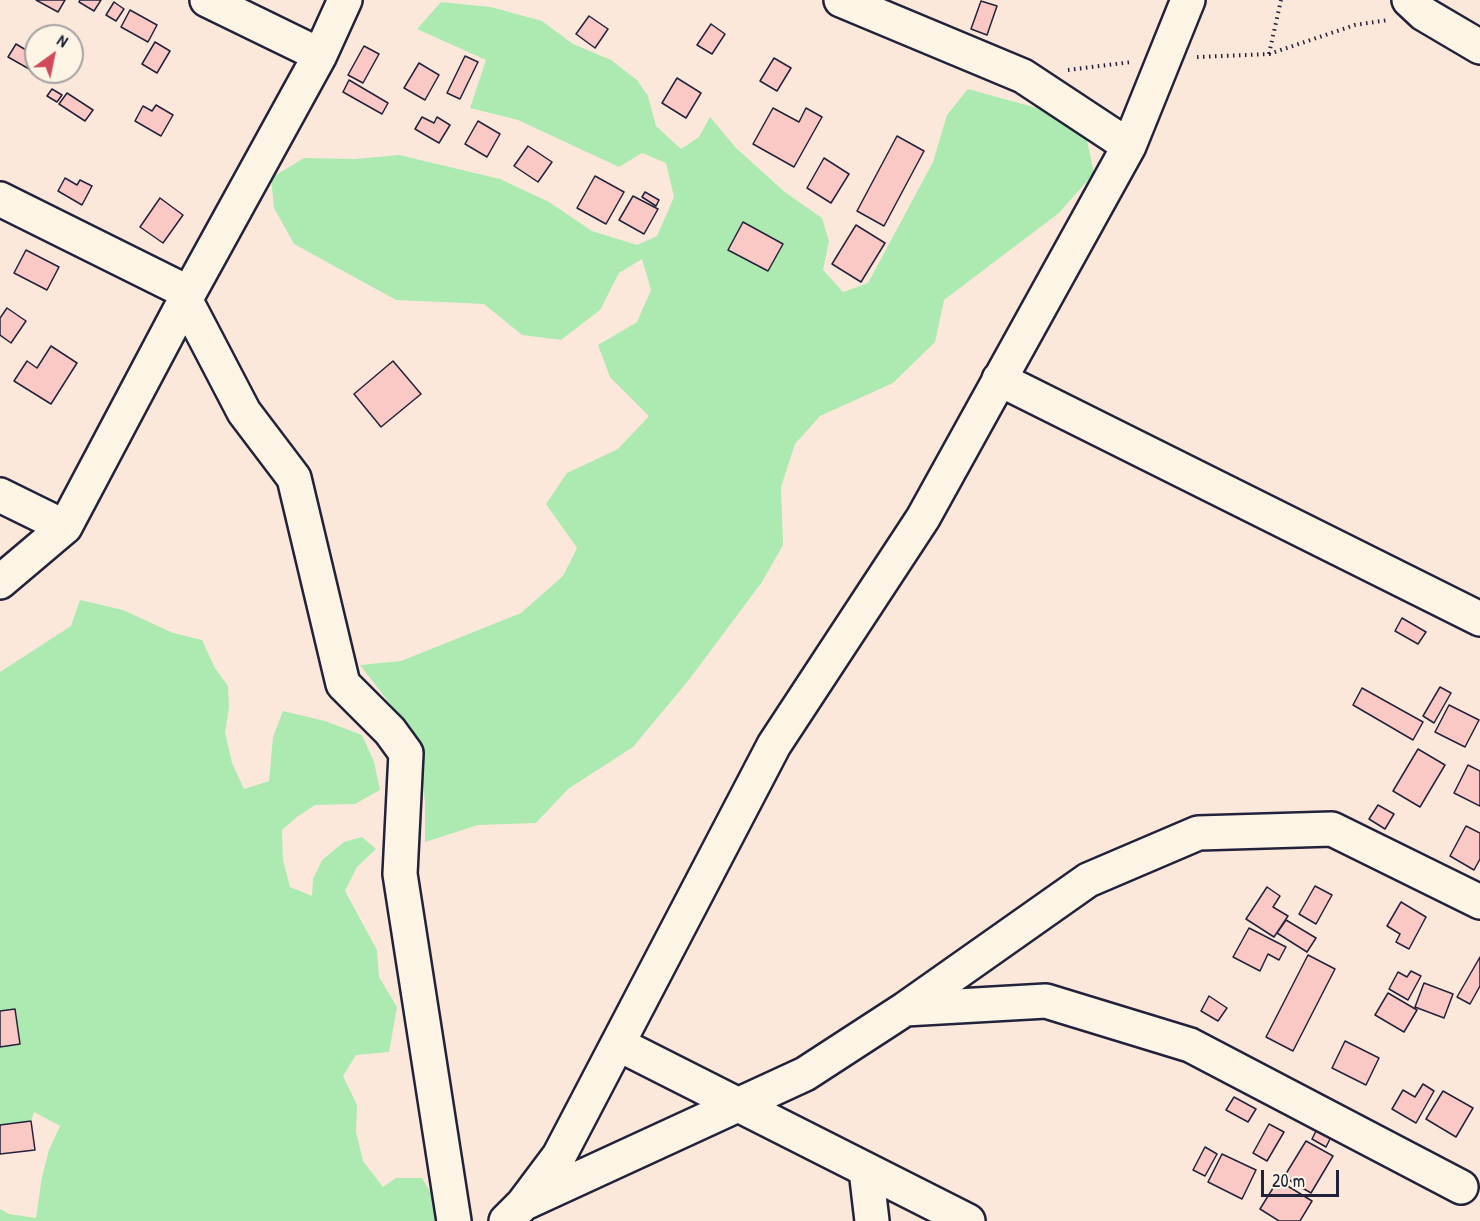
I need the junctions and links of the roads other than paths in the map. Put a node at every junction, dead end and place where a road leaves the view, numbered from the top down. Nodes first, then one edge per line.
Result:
1 (207, 0) edge
2 (345, 0) edge
3 (841, 0) edge
4 (1188, 0) edge
5 (1416, 7) edge
6 (1480, 47) edge
7 (320, 55) junction
8 (1129, 146) junction
9 (0, 199) edge
10 (187, 297) junction
11 (999, 379) junction
12 (0, 495) edge
13 (65, 528) junction
14 (0, 582) edge
15 (1480, 619) edge
16 (1480, 902) edge
17 (905, 1008) junction
18 (618, 1044) junction
19 (736, 1106) junction
20 (866, 1170) junction
21 (1461, 1187) dead end
22 (514, 1212) edge
23 (454, 1221) edge
24 (872, 1221) edge
25 (968, 1221) edge

1 - 7 street
2 - 7 street
3 - 8 street
4 - 8 street
5 - 6 street
7 - 10 street
8 - 11 street
9 - 10 street
10 - 13 street
10 - 23 street
11 - 15 street
11 - 18 street
12 - 13 street
13 - 14 street
16 - 17 street
17 - 19 street
17 - 21 street
18 - 19 street
18 - 22 street
19 - 20 street
19 - 22 street
20 - 24 street
20 - 25 street

